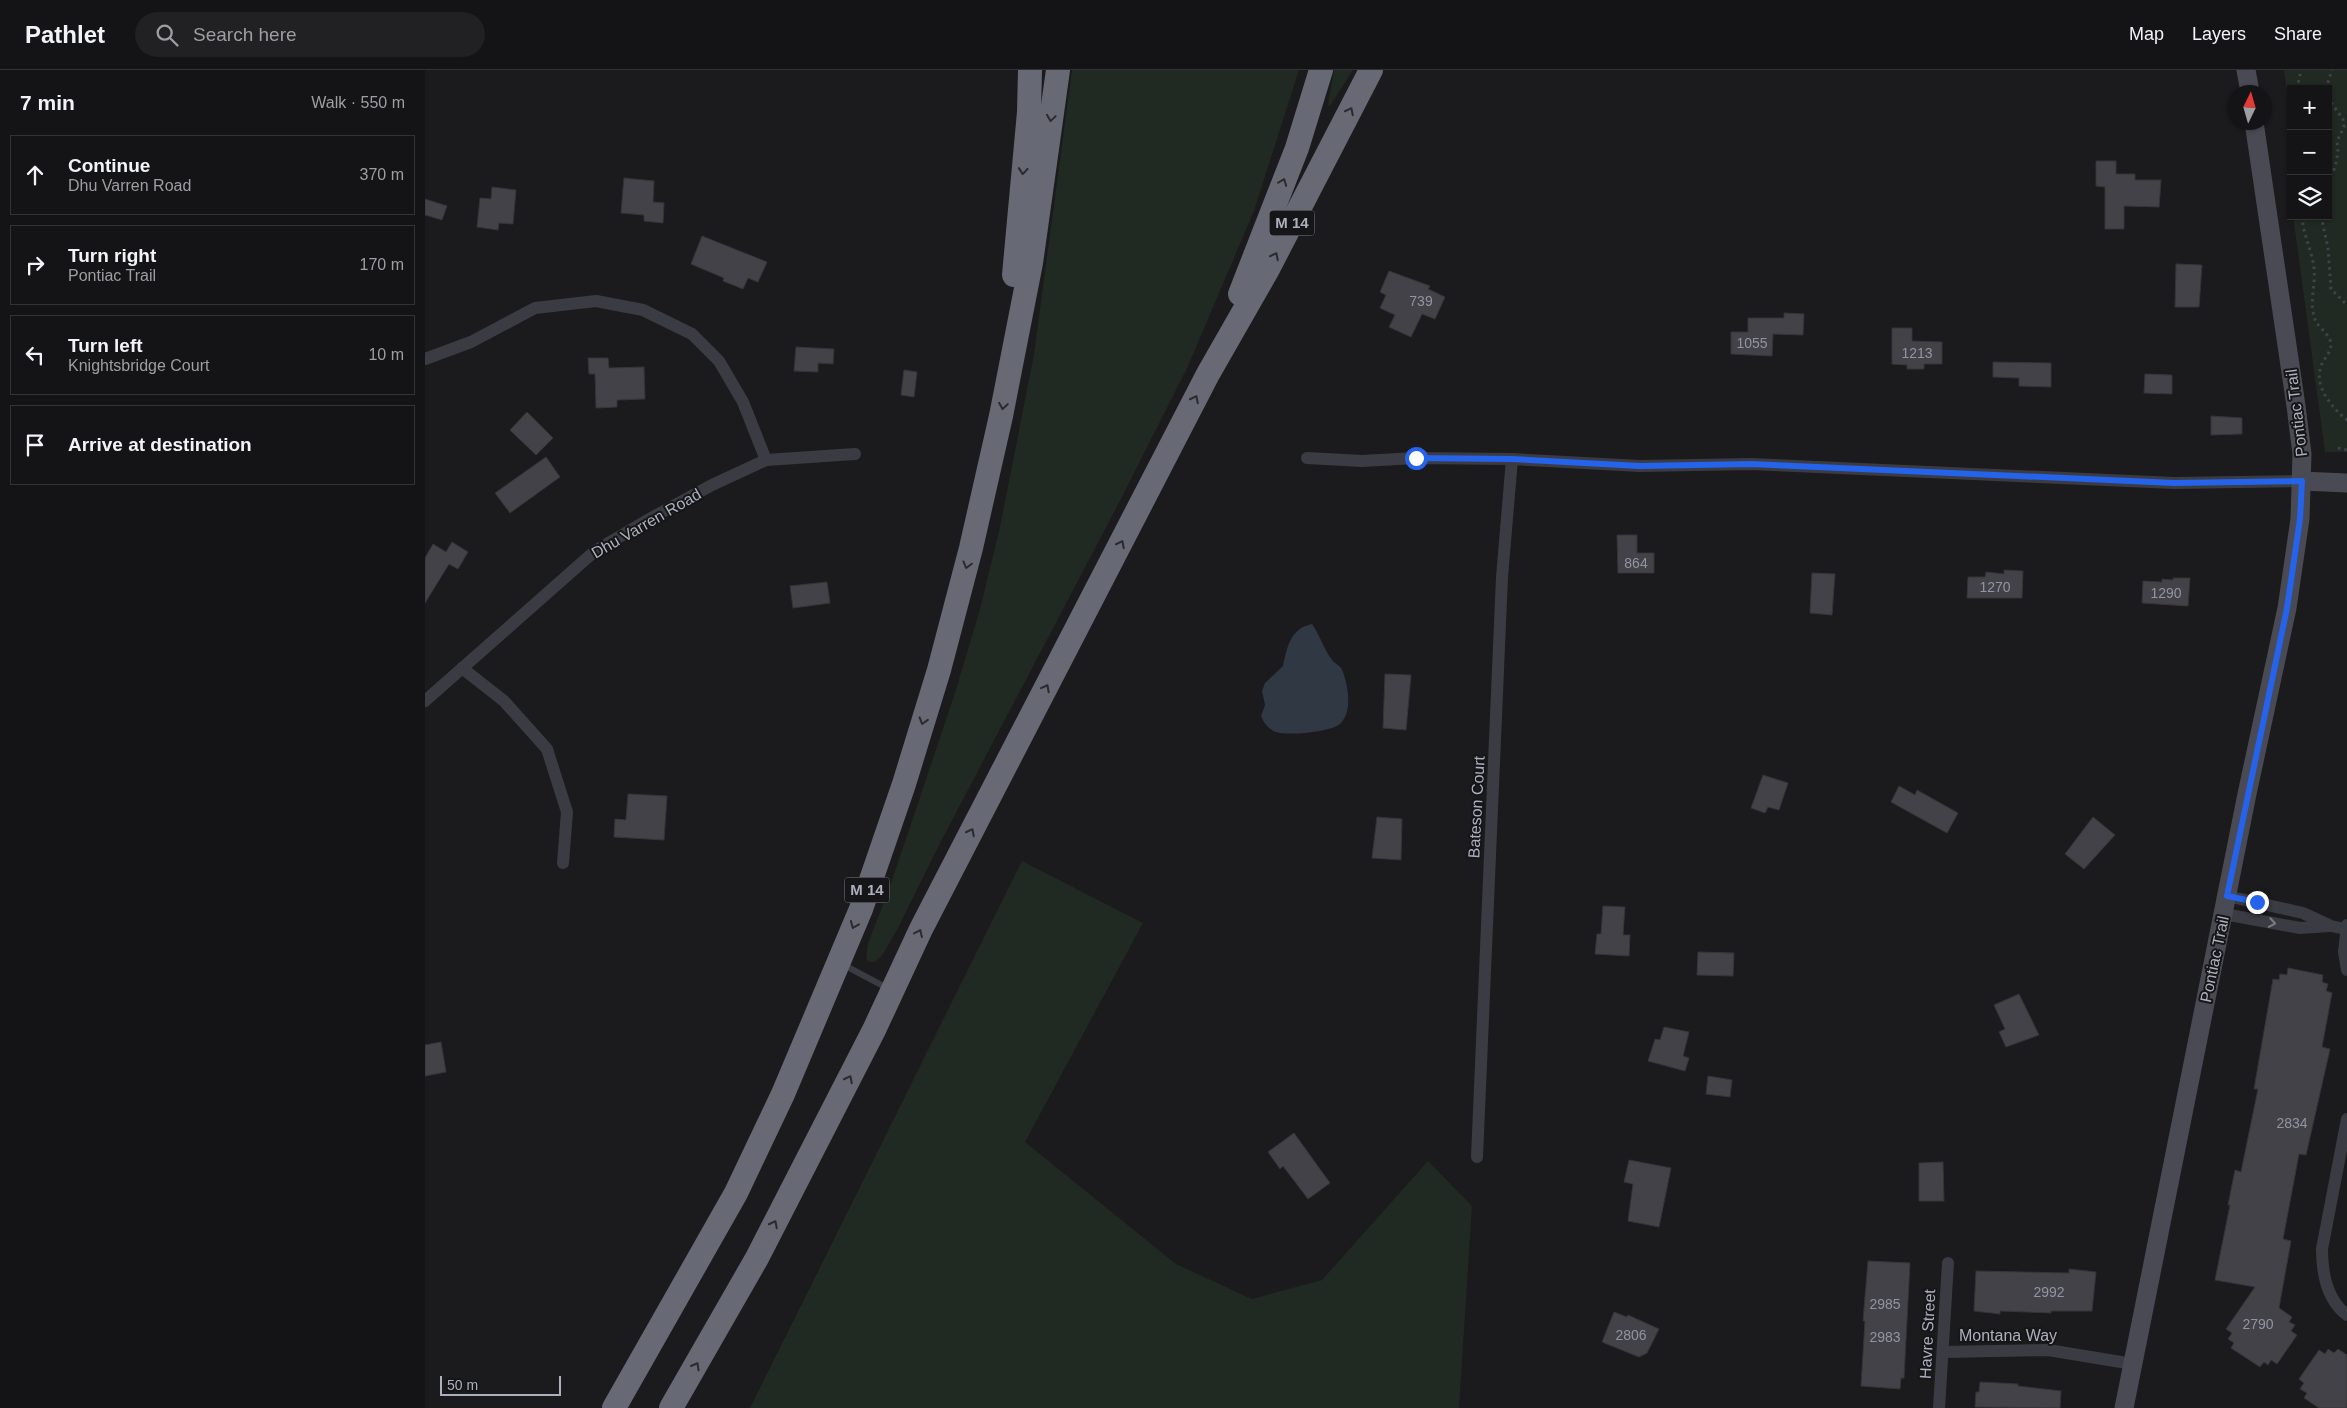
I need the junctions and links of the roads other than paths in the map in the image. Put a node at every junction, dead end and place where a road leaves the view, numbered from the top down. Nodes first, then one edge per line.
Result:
1 (1030, 70) edge
2 (1058, 70) edge
3 (1321, 70) edge
4 (1371, 70) edge
5 (2246, 70) edge
6 (2249, 85) edge
7 (2255, 130) edge
8 (1011, 358) junction
9 (425, 359) edge
10 (1208, 374) junction
11 (855, 454) dead end
12 (1307, 458) dead end
13 (1512, 459) junction
14 (766, 460) junction
15 (2302, 481) junction
16 (2347, 483) edge
17 (463, 668) junction
18 (425, 701) edge
19 (563, 863) dead end
20 (2225, 905) junction
21 (2331, 926) junction
22 (2346, 927) edge
23 (839, 963) junction
24 (2347, 970) edge
25 (892, 991) junction
26 (2347, 1119) edge
27 (1477, 1158) dead end
28 (1948, 1263) dead end
29 (2347, 1315) edge
30 (1943, 1352) junction
31 (2133, 1364) junction
32 (615, 1408) edge
33 (671, 1408) edge
34 (1939, 1408) edge
35 (2124, 1408) edge

1 -> 8 highway
2 -> 8 highway, M 14
10 -> 3 highway
10 -> 4 highway, M 14
5 - 6 main road
7 - 15 main road, Pontiac Trail
8 -> 23 highway, M 14
9 - 14 street
25 -> 10 highway, M 14
11 - 14 street, Dhu Varren Road
12 - 13 street
13 - 15 street
13 - 27 street, Bateson Court
14 - 17 street, Dhu Varren Road
15 - 16 main road
15 - 20 main road, Pontiac Trail
17 - 18 street, Dhu Varren Road
17 - 19 street
20 - 21 street
20 -> 21 street
20 - 31 main road, Pontiac Trail
21 - 22 street
22 - 24 street
23 - 25 lane
23 - 32 highway, M 14
33 -> 25 highway, M 14
26 - 29 street
28 - 30 street, Havre Street
30 - 31 street, Montana Way
30 - 34 street, Havre Street
31 - 35 main road, Pontiac Trail

